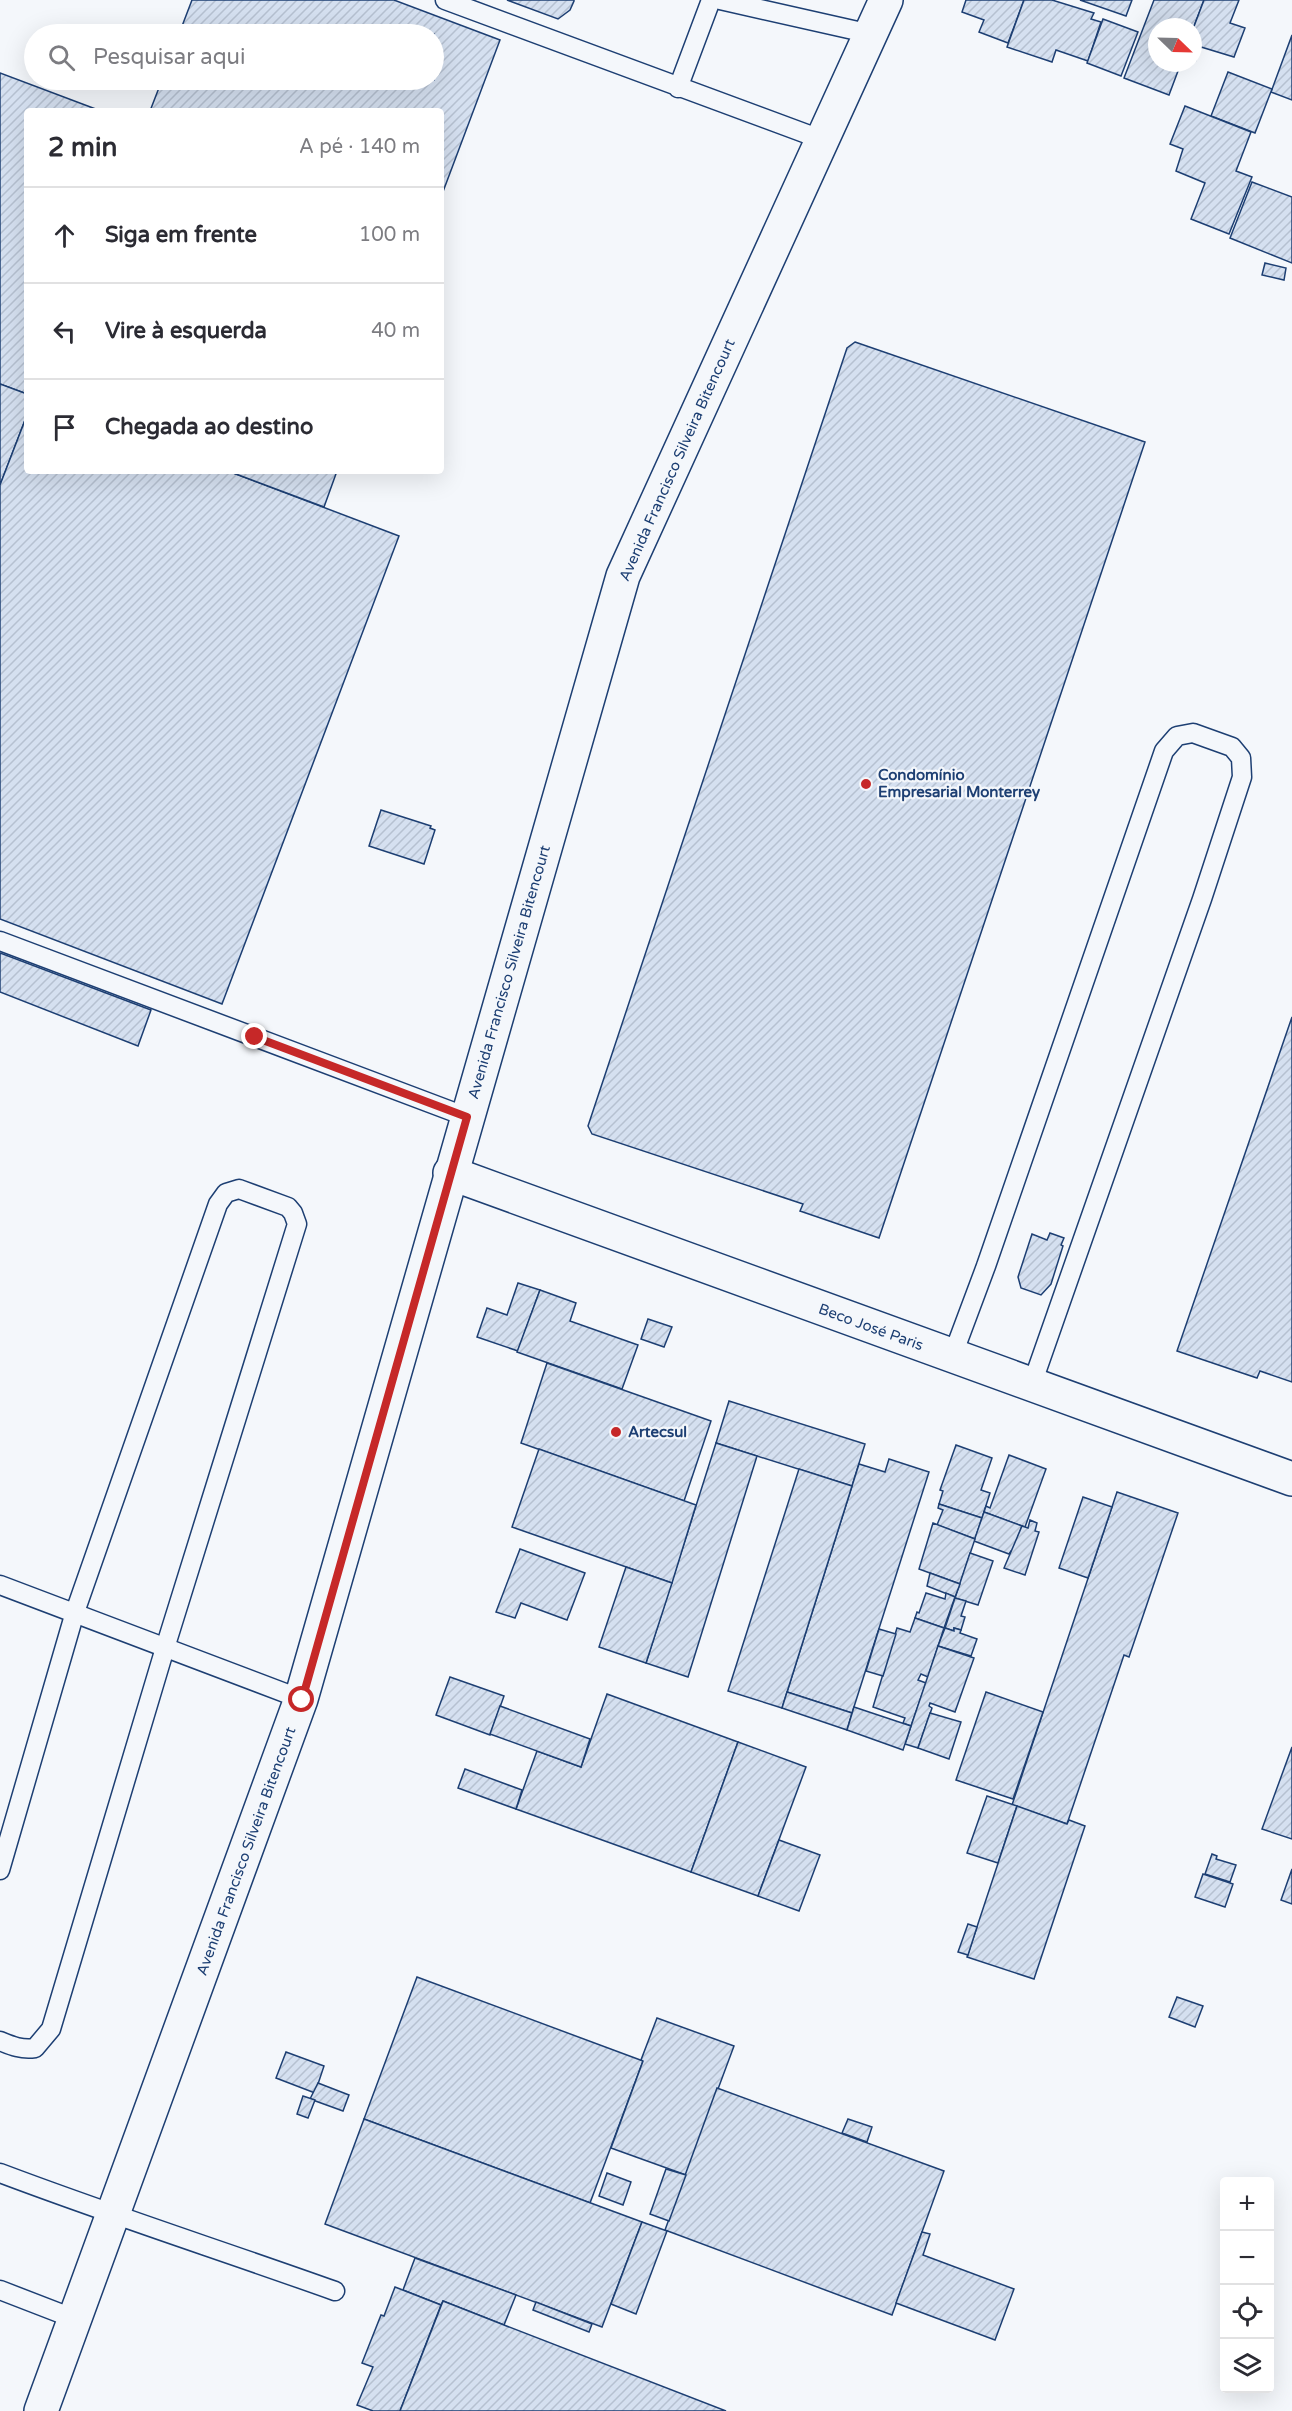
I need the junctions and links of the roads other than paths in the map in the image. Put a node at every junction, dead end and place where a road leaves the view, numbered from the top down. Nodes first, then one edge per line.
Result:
1 (446, 0) edge
2 (711, 0) edge
3 (720, 0) edge
4 (886, 0) edge
5 (870, 34) junction
6 (678, 88) junction
7 (823, 140) junction
8 (0, 941) edge
9 (467, 1117) junction
10 (450, 1173) junction
11 (952, 1357) junction
12 (1032, 1384) junction
13 (1292, 1479) edge
14 (0, 1586) edge
15 (75, 1612) junction
16 (165, 1648) junction
17 (302, 1700) junction
18 (0, 1870) edge
19 (0, 2042) edge
20 (0, 2173) edge
21 (113, 2215) junction
22 (0, 2290) edge
23 (335, 2291) dead end
24 (75, 2319) junction
25 (42, 2411) edge

1 - 6 lane
2 - 6 lane
3 - 5 lane
4 - 5 main road, Avenida Francisco Silveira Bitencourt
5 - 7 main road, Avenida Francisco Silveira Bitencourt
6 - 7 lane
7 - 9 main road, Avenida Francisco Silveira Bitencourt
8 - 9 lane
9 - 10 main road, Avenida Francisco Silveira Bitencourt
10 - 11 main road, Beco José Paris
10 - 17 main road, Avenida Francisco Silveira Bitencourt
11 - 12 main road, Beco José Paris
11 - 12 lane
12 - 13 main road, Beco José Paris
14 - 15 lane
15 - 16 lane
15 - 16 lane
15 - 18 lane
16 - 17 lane
16 - 19 lane
17 - 21 main road, Avenida Francisco Silveira Bitencourt
20 - 21 lane
21 - 23 lane
21 - 24 main road, Avenida Francisco Silveira Bitencourt
22 - 24 lane
24 - 25 main road, Avenida Francisco Silveira Bitencourt

